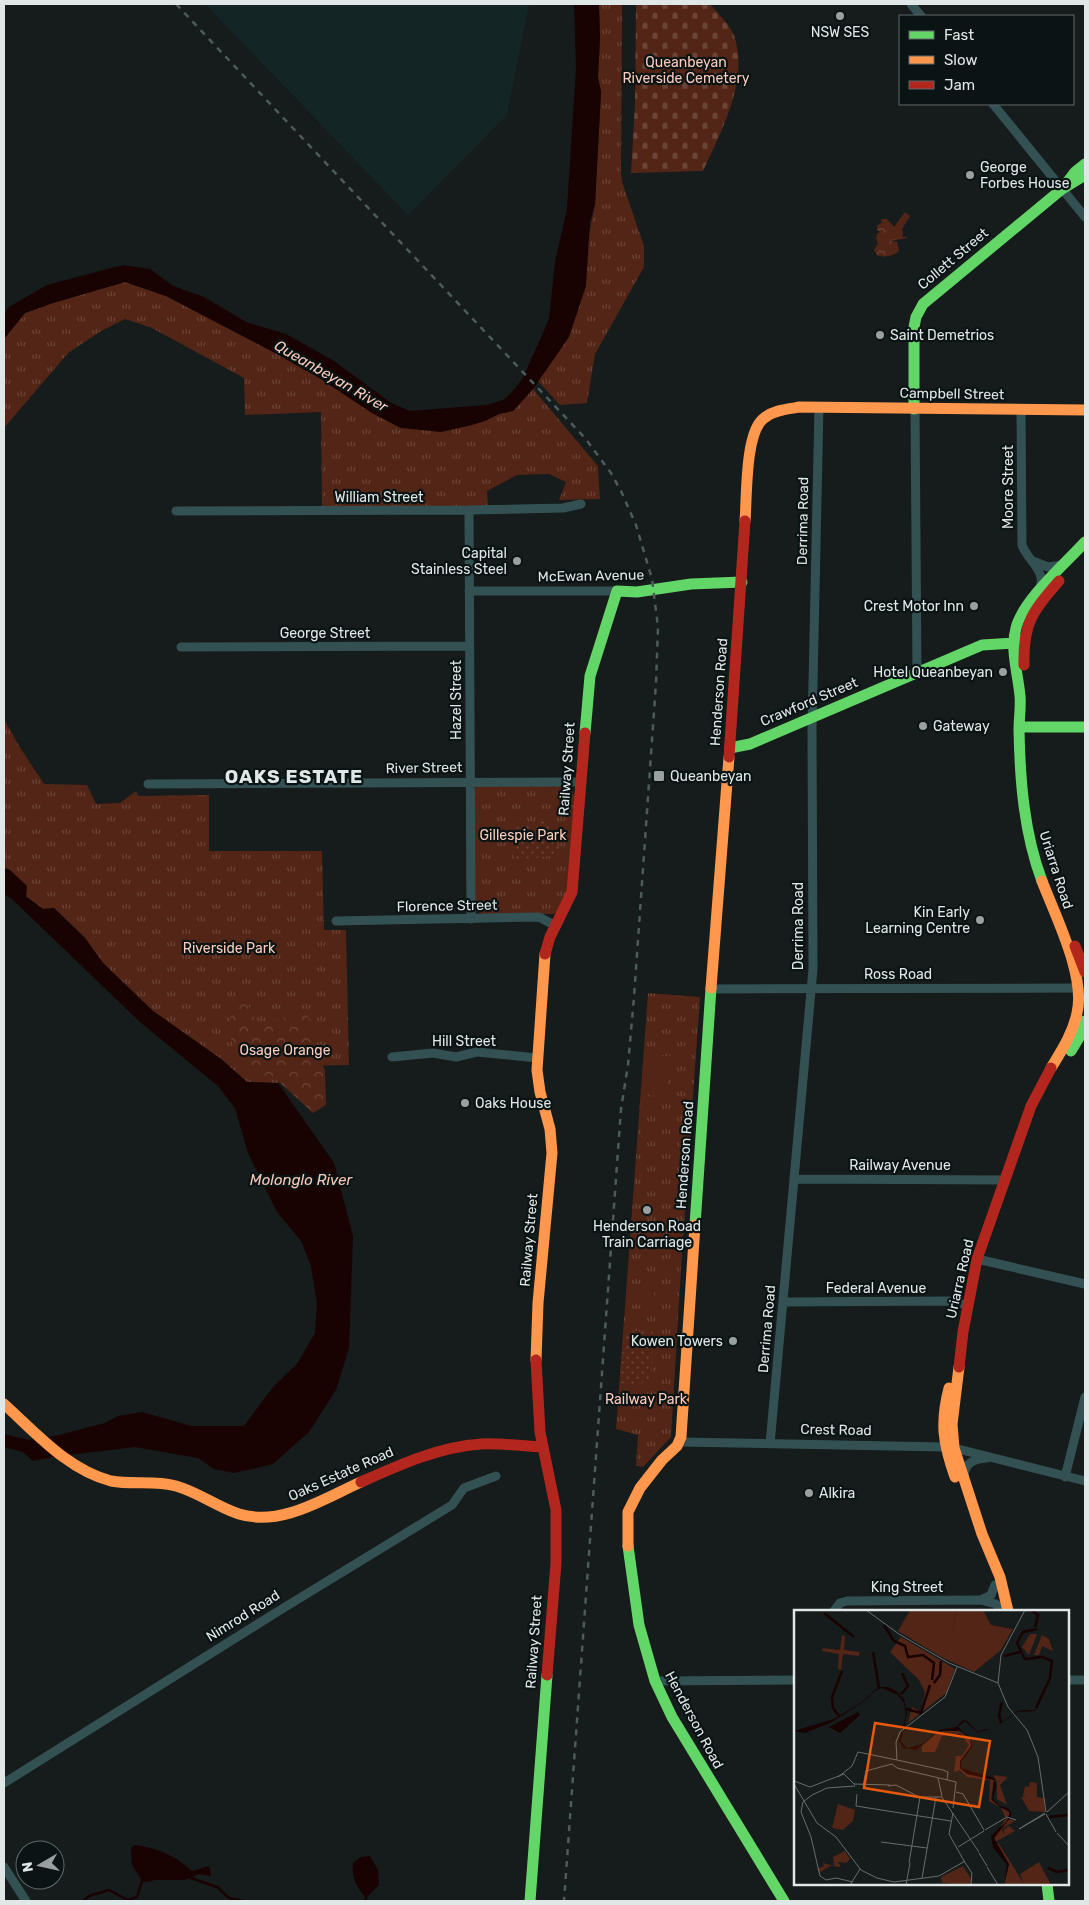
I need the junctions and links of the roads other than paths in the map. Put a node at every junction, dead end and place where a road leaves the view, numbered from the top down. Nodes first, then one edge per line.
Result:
1 (911, 4) edge
2 (920, 15) edge
3 (994, 105) edge
4 (1085, 164) edge
5 (1085, 176) edge
6 (1062, 189) junction
7 (1085, 216) edge
8 (819, 407) junction
9 (914, 409) junction
10 (1021, 410) junction
11 (1085, 410) edge
12 (581, 504) dead end
13 (469, 510) junction
14 (176, 511) dead end
15 (1085, 542) edge
16 (1085, 552) edge
17 (1071, 559) junction
18 (1032, 561) junction
19 (742, 582) junction
20 (469, 591) junction
21 (617, 591) junction
22 (1037, 592) junction
23 (1017, 639) junction
24 (469, 646) junction
25 (181, 647) dead end
26 (917, 673) junction
27 (812, 718) junction
28 (1085, 727) edge
29 (1027, 733) junction
30 (730, 748) junction
31 (470, 781) junction
32 (582, 782) junction
33 (148, 784) dead end
34 (470, 919) junction
35 (336, 922) dead end
36 (556, 926) junction
37 (1085, 972) edge
38 (1082, 988) edge
39 (711, 989) junction
40 (811, 989) junction
41 (1085, 1021) edge
42 (1081, 1038) edge
43 (392, 1057) dead end
44 (537, 1058) junction
45 (1038, 1091) junction
46 (794, 1179) junction
47 (1005, 1180) junction
48 (977, 1259) junction
49 (1085, 1284) edge
50 (783, 1302) junction
51 (968, 1304) junction
52 (1085, 1397) edge
53 (4, 1404) edge
54 (680, 1442) junction
55 (770, 1444) junction
56 (542, 1447) junction
57 (949, 1447) junction
58 (990, 1458) junction
59 (496, 1476) dead end
60 (1065, 1476) junction
61 (965, 1478) junction
62 (1085, 1481) edge
63 (982, 1534) junction
64 (991, 1556) junction
65 (995, 1584) junction
66 (980, 1600) junction
67 (835, 1609) edge
68 (1002, 1610) edge
69 (1003, 1610) edge
70 (1003, 1610) edge
71 (794, 1680) edge
72 (1069, 1680) edge
73 (1085, 1680) edge
74 (655, 1681) junction
75 (4, 1783) edge
76 (4, 1867) edge
77 (1047, 1885) edge
78 (26, 1901) edge
79 (530, 1901) edge
80 (784, 1901) edge
81 (1049, 1901) edge

1 - 2 street
3 - 6 street
4 - 6 street, Collett Street
5 - 6 street, Collett Street
6 - 7 street
6 - 9 street, Collett Street
8 - 9 street, Campbell Street
8 - 19 street, Henderson Road
8 - 27 street, Derrima Road
9 - 10 street, Campbell Street
9 - 26 street, Collett Street
10 - 11 street, Campbell Street
10 - 18 street, Moore Street
12 - 13 street, William Street
13 - 14 street, William Street
13 - 20 street, Hazel Street
15 - 17 street
16 - 23 street
17 - 18 street
17 - 22 street
18 - 22 street, Moore Street
19 - 21 street, McEwan Avenue
19 - 30 street, Henderson Road
20 - 21 street, McEwan Avenue
20 - 24 street, Hazel Street
21 - 32 street, Railway Street
22 - 23 street
23 - 26 street, Crawford Street
23 - 29 street, Uriarra Road
24 - 25 street, George Street
24 - 31 street, Hazel Street
26 - 27 street, Crawford Street
27 - 30 street, Crawford Street
27 - 40 street, Derrima Road
28 - 29 street
29 - 37 street, Uriarra Road
29 - 38 street, Uriarra Road
30 - 39 street, Henderson Road
31 - 32 street, River Street
31 - 33 street, River Street
31 - 34 street, Hazel Street
32 - 36 street, Railway Street
34 - 35 street, Florence Street
34 - 36 street, Florence Street
36 - 44 street, Railway Street
38 - 40 street, Ross Road
38 - 45 street, Uriarra Road
39 - 40 street, Ross Road
39 - 54 street, Henderson Road
40 - 46 street, Derrima Road
41 - 42 street, Uriarra Road
42 - 45 street, Uriarra Road
43 - 44 street, Hill Street
44 - 56 street, Railway Street
45 - 47 street, Uriarra Road
46 - 47 street, Railway Avenue
46 - 50 street, Derrima Road
47 - 48 street, Uriarra Road
48 - 49 street
48 - 51 street, Uriarra Road
50 - 51 street, Federal Avenue
50 - 55 street, Derrima Road
51 - 57 street, Uriarra Road
52 - 60 street
53 - 56 street, Oaks Estate Road
54 - 55 street, Crest Road
54 - 74 street, Henderson Road
55 - 57 street, Crest Road
56 - 79 street, Railway Street
57 - 58 street, Crest Road
57 - 61 street, Uriarra Road
57 - 63 street, Uriarra Road
58 - 60 street, Crest Road
58 - 61 street
59 - 75 street, Nimrod Road
60 - 62 street, Crest Road
61 - 63 street, Uriarra Road
63 - 64 street, Uriarra Road
64 - 65 street, Uriarra Road
64 - 69 street, Uriarra Road
65 - 66 street
65 - 70 street, Uriarra Road
66 - 67 street, King Street
66 - 68 street, King Street
71 - 74 street
72 - 73 street
74 - 80 street, Henderson Road
76 - 78 street
77 - 81 street

